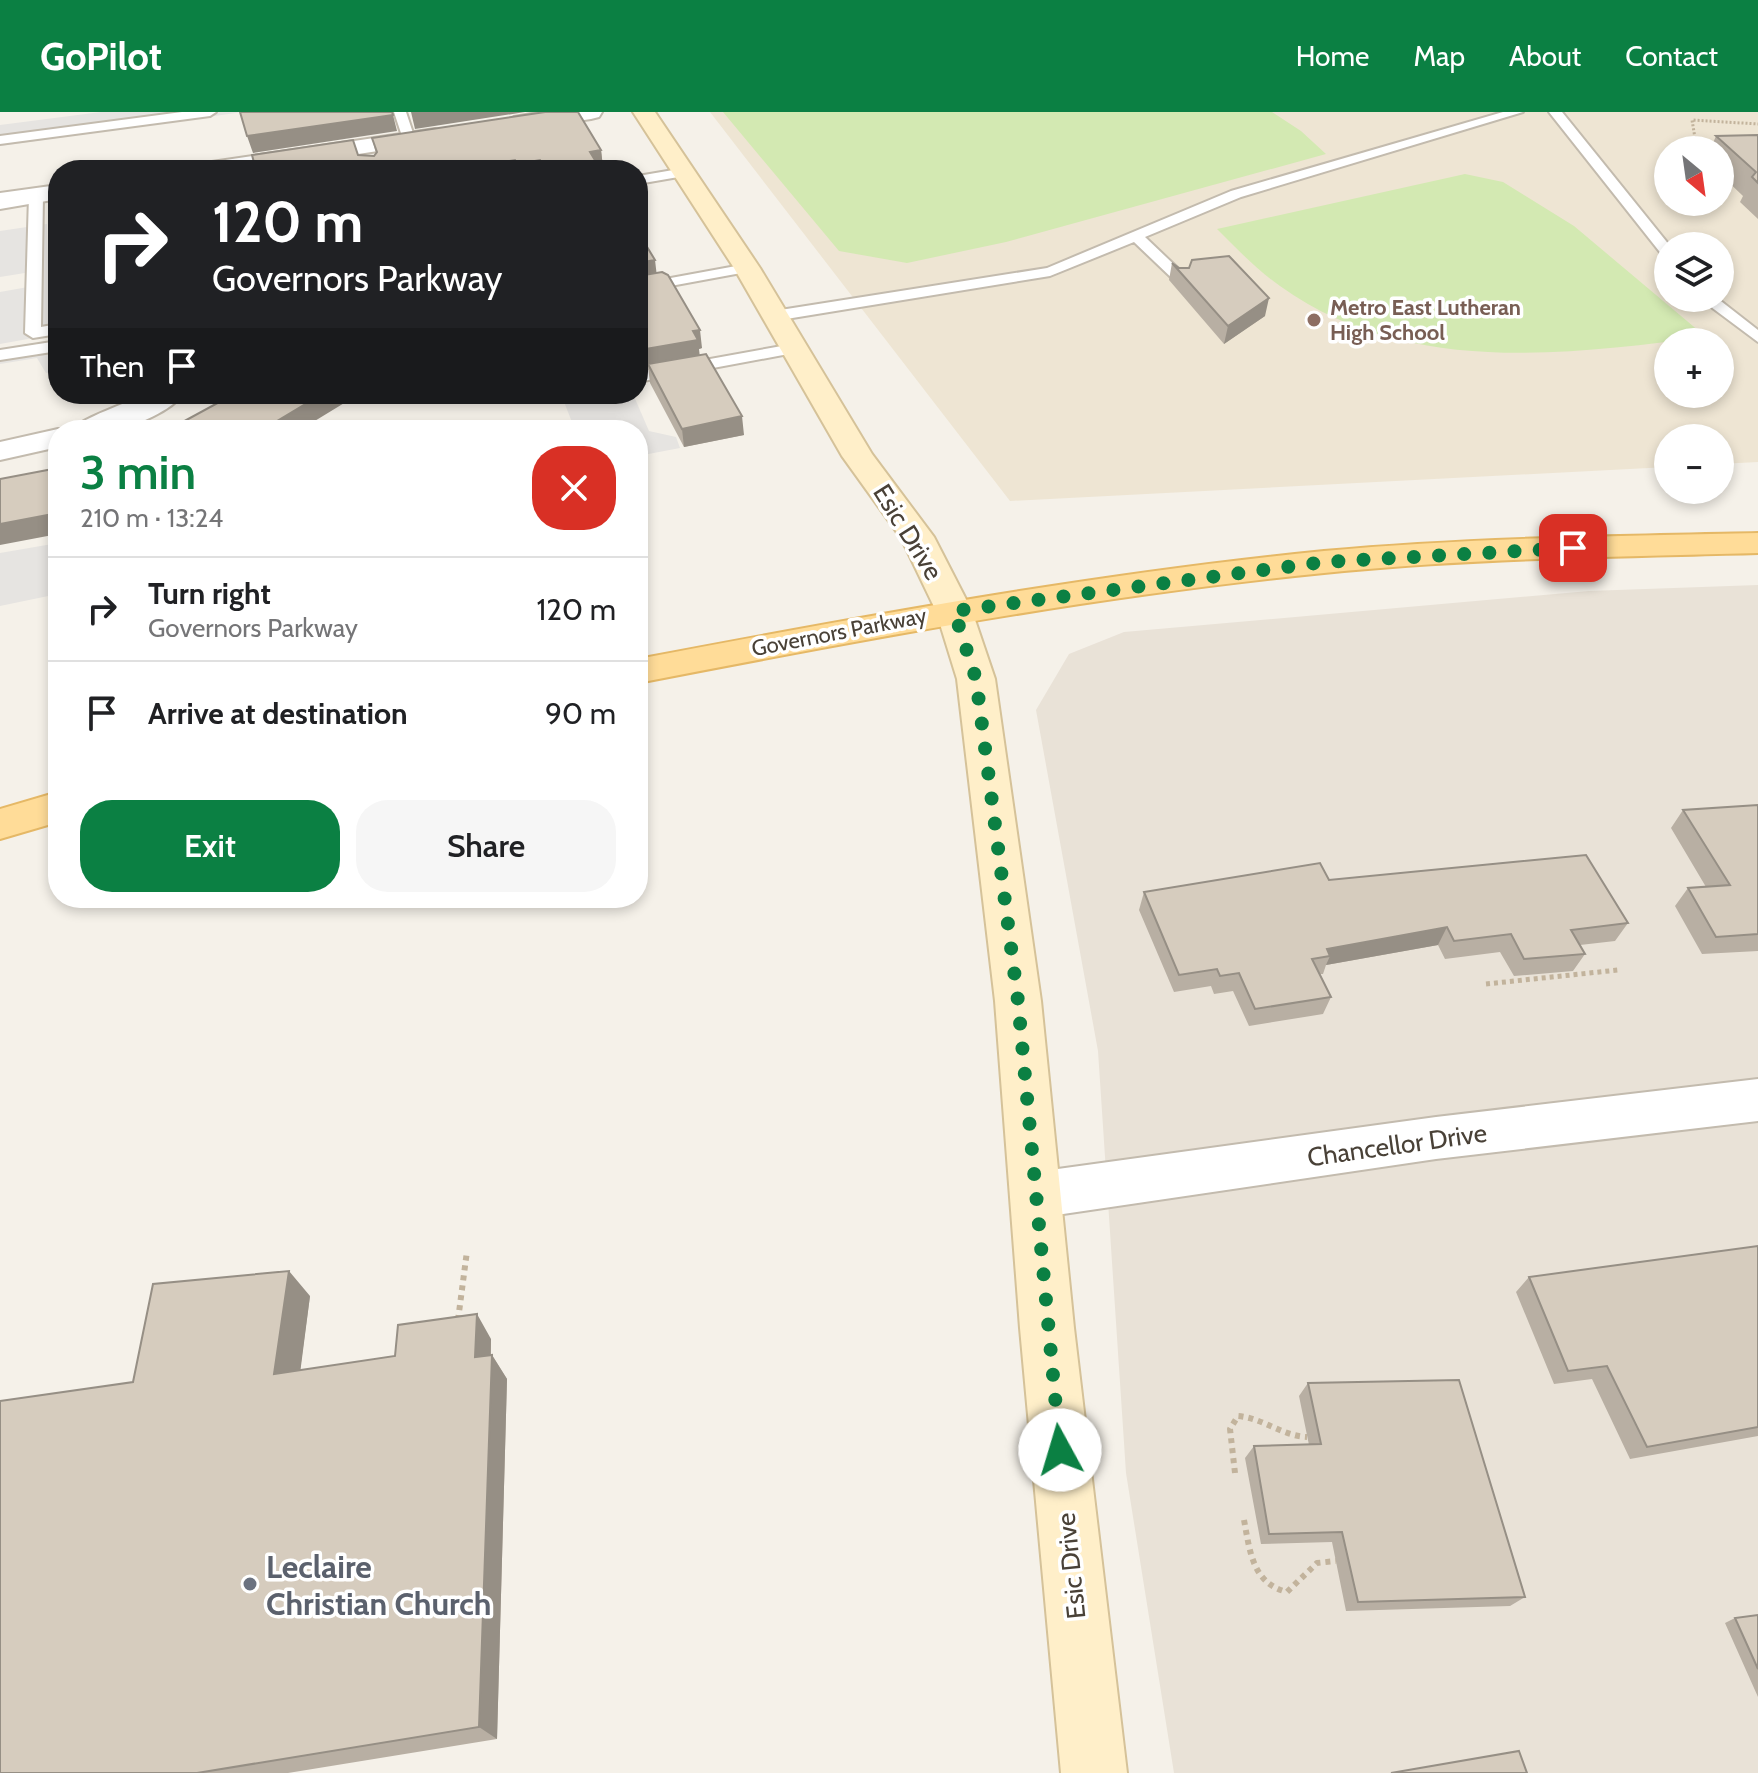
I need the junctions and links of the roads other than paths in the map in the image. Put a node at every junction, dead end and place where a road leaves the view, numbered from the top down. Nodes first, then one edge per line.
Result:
1 (210, 112) edge
2 (400, 112) edge
3 (591, 112) edge
4 (644, 112) edge
5 (1517, 112) edge
6 (1555, 112) edge
7 (501, 125) edge
8 (455, 132) edge
9 (409, 139) junction
10 (0, 140) edge
11 (294, 160) edge
12 (685, 172) junction
13 (648, 178) edge
14 (47, 194) edge
15 (0, 201) edge
16 (1654, 236) edge
17 (1137, 237) junction
18 (747, 268) junction
19 (1181, 279) edge
20 (648, 286) edge
21 (1725, 312) edge
22 (774, 316) junction
23 (48, 331) edge
24 (1758, 337) edge
25 (48, 348) edge
26 (793, 349) junction
27 (0, 355) edge
28 (648, 375) edge
29 (153, 404) edge
30 (129, 420) edge
31 (48, 440) edge
32 (0, 451) edge
33 (1758, 543) edge
34 (954, 611) junction
35 (648, 669) edge
36 (48, 810) edge
37 (0, 824) edge
38 (1758, 1100) edge
39 (1036, 1195) junction
40 (1094, 1773) edge

1 - 10 lane
2 - 9 lane
3 - 7 street
4 - 12 street, Esic Drive
5 - 17 lane
6 - 16 lane
8 - 9 street
9 - 11 street
12 - 13 lane
12 - 18 street, Esic Drive
14 - 15 street
14 - 23 lane
17 - 19 lane
17 - 22 lane
18 - 20 lane
18 - 22 street, Esic Drive
21 - 24 lane
22 - 26 street, Esic Drive
25 - 27 lane
26 - 28 lane
26 - 34 street, Esic Drive
29 - 30 street
31 - 32 street
33 - 34 main road, Governors Parkway
34 - 35 main road, Governors Parkway
34 - 39 street, Esic Drive
36 - 37 main road
38 - 39 street, Chancellor Drive
39 - 40 street, Esic Drive

